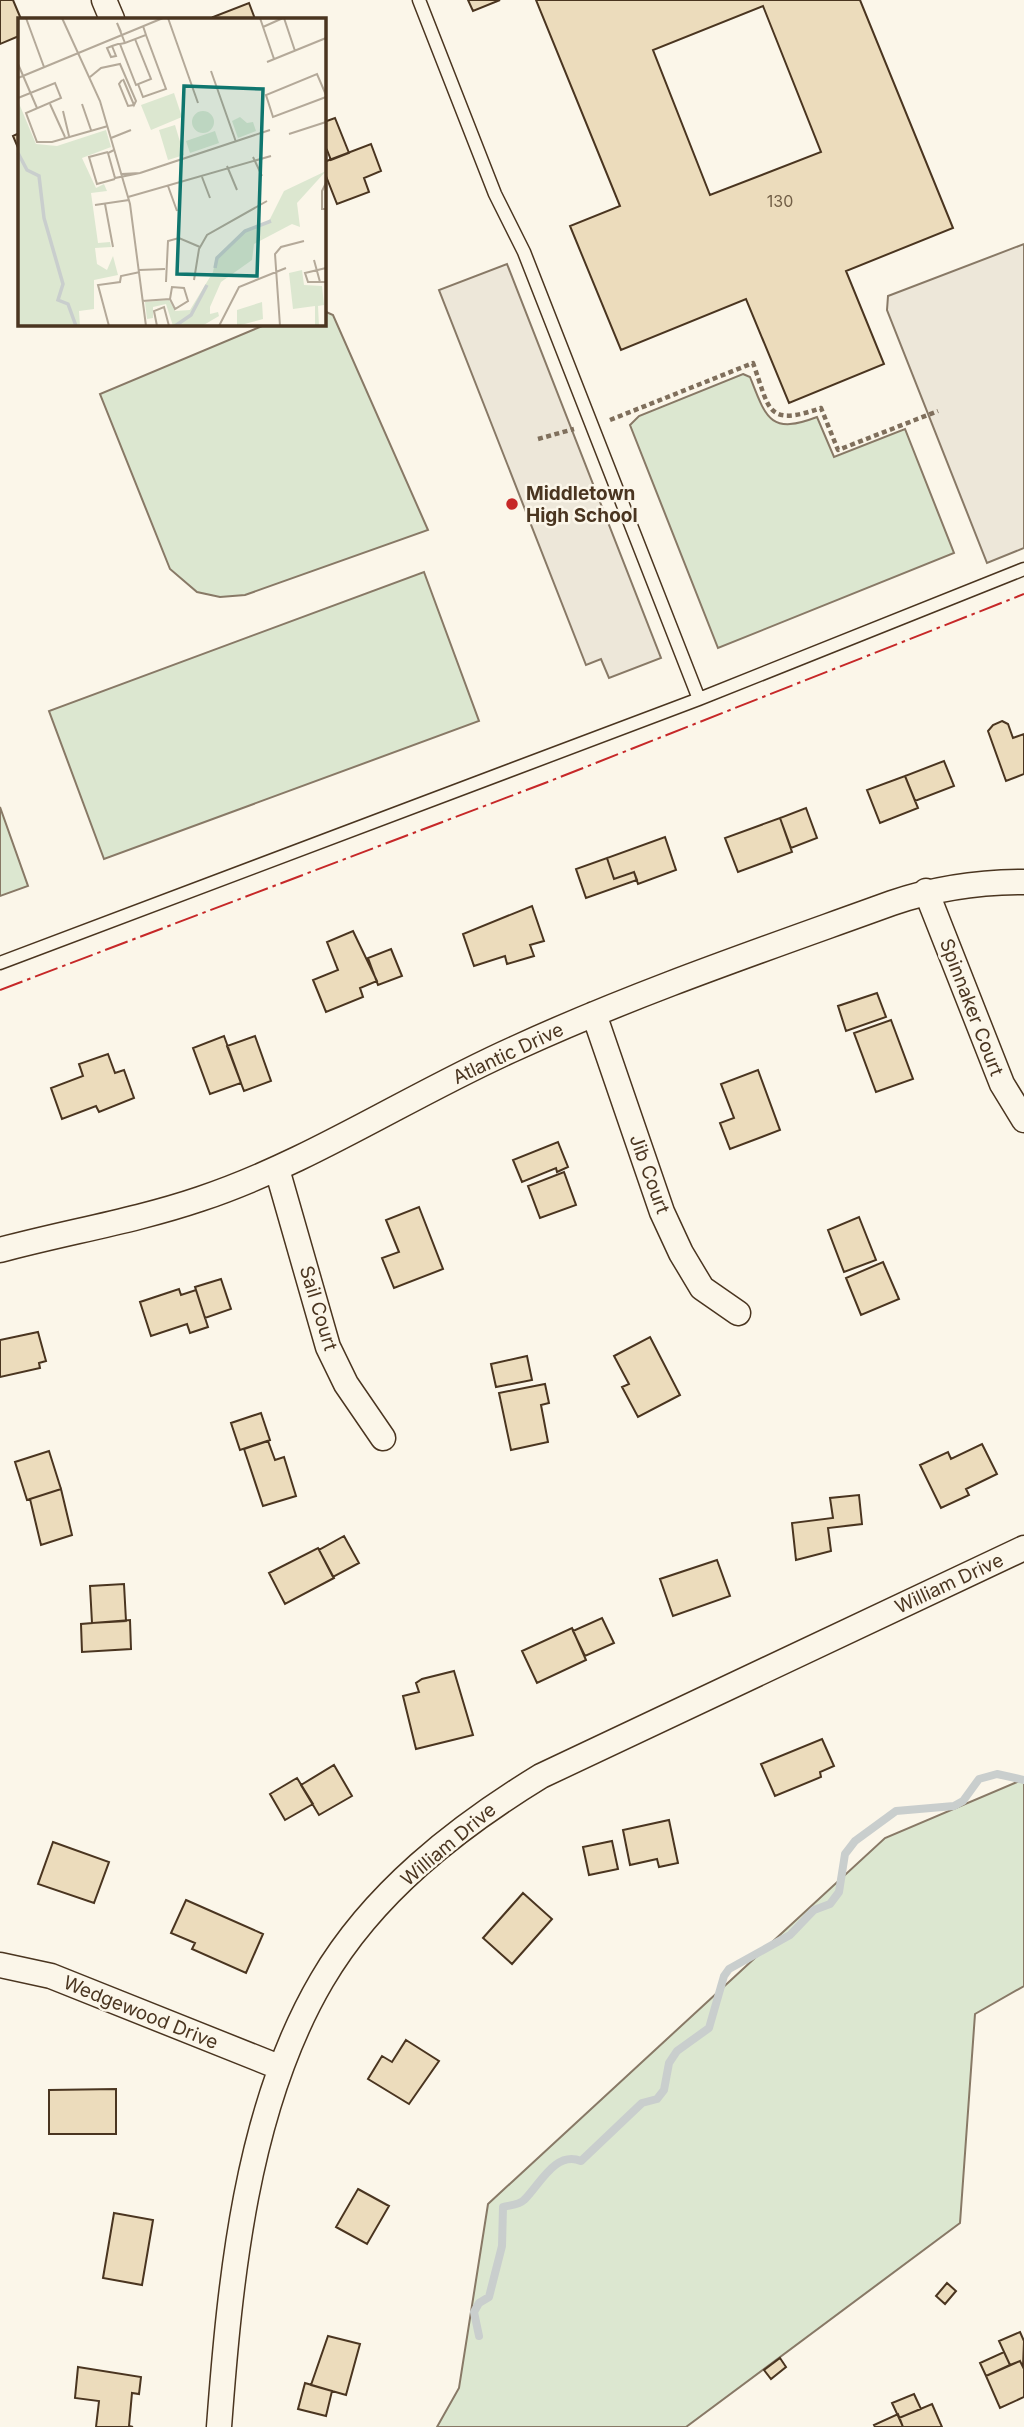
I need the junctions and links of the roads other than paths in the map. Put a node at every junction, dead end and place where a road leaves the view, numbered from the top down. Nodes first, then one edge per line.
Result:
1 (104, 0) edge
2 (419, 0) edge
3 (112, 18) edge
4 (1024, 569) edge
5 (699, 699) junction
6 (1024, 882) edge
7 (926, 891) junction
8 (0, 963) edge
9 (594, 1014) junction
10 (1024, 1120) edge
11 (277, 1169) junction
12 (0, 1250) edge
13 (738, 1313) dead end
14 (383, 1438) dead end
15 (1024, 1548) edge
16 (0, 1965) edge
17 (279, 2067) junction
18 (219, 2427) edge

1 - 3 street
2 - 5 lane
4 - 5 lane
5 - 8 lane
6 - 7 street, Atlantic Drive
7 - 9 street, Atlantic Drive
7 - 10 street, Spinnaker Court
9 - 11 street, Atlantic Drive
9 - 13 street, Jib Court
11 - 12 street, Atlantic Drive
11 - 14 street, Sail Court
15 - 17 street, William Drive
16 - 17 street, Wedgewood Drive
17 - 18 street, William Drive

